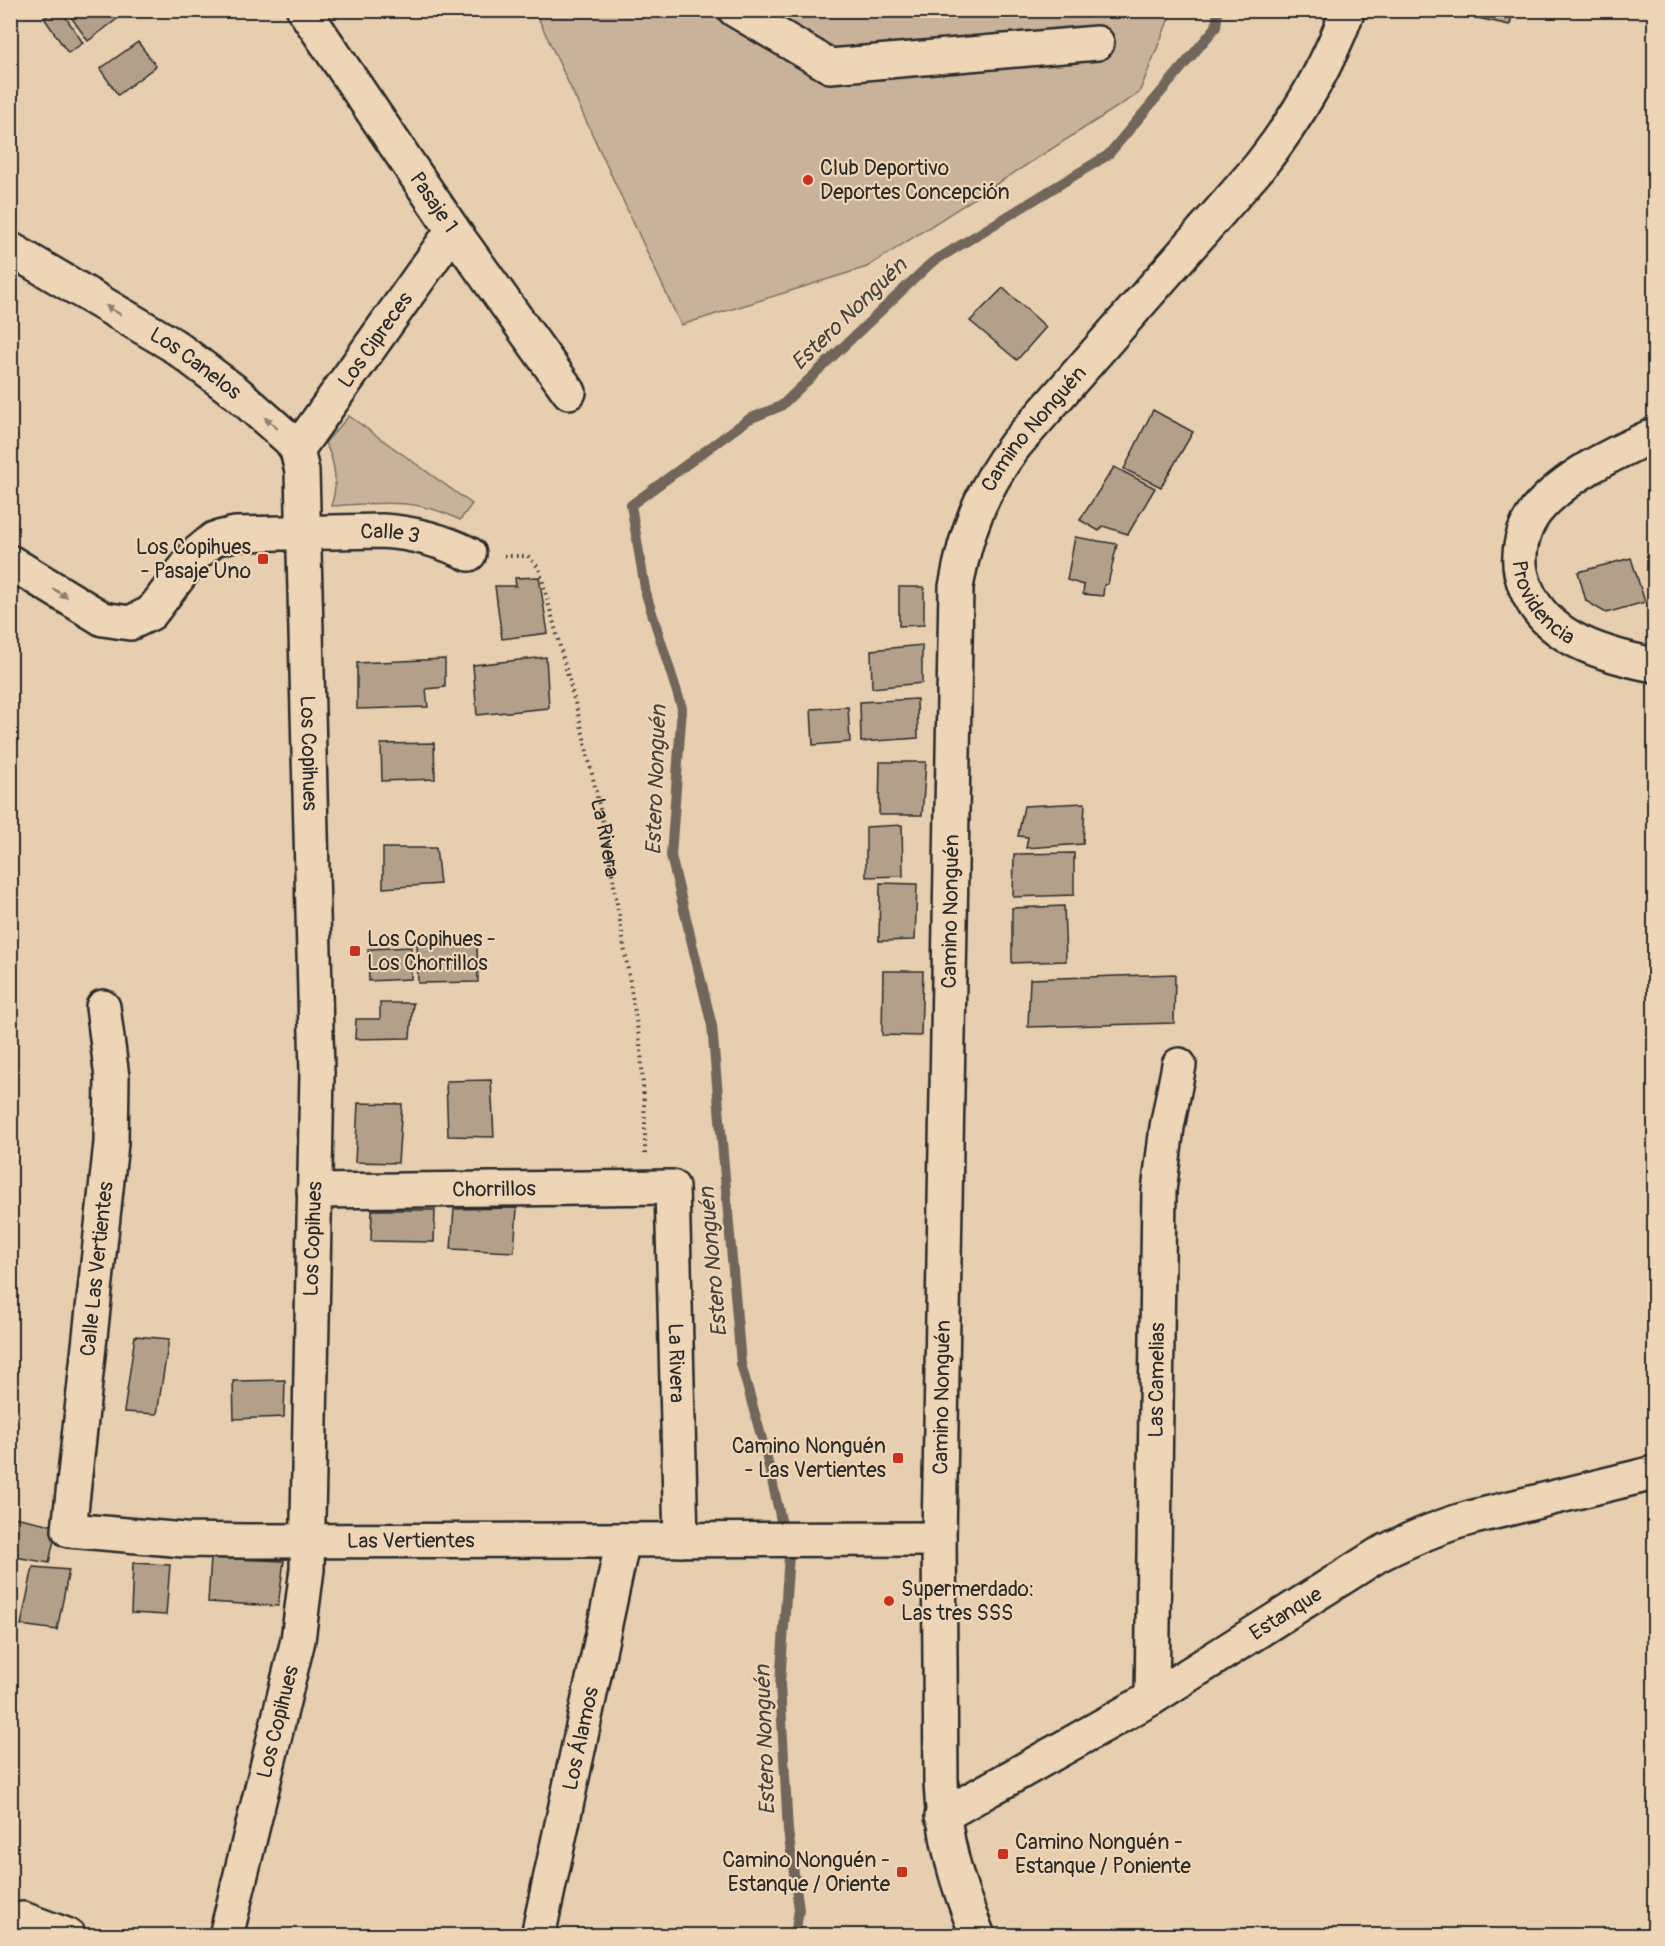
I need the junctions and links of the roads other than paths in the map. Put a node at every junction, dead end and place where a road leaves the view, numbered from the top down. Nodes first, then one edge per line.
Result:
1 (304, 10) edge
2 (735, 10) edge
3 (1348, 10) edge
4 (1097, 43) dead end
5 (453, 230) junction
6 (10, 249) edge
7 (568, 392) dead end
8 (1654, 435) edge
9 (297, 450) junction
10 (305, 533) junction
11 (469, 554) road end
12 (10, 562) edge
13 (1654, 665) edge
14 (103, 1007) dead end
15 (1179, 1065) dead end
16 (658, 1187) joint
17 (314, 1191) junction
18 (1654, 1473) edge
19 (69, 1530) joint
20 (307, 1539) junction
21 (939, 1539) junction
22 (623, 1540) junction
23 (681, 1540) junction
24 (1152, 1698) junction
25 (942, 1816) junction
26 (23, 1919) dead end
27 (69, 1935) edge
28 (226, 1935) edge
29 (538, 1935) edge
30 (978, 1935) edge

1 - 5 street, Pasaje 1
2 - 4 street
3 - 21 street, Camino Nonguén
5 - 7 street, Pasaje 1
5 - 9 street, Los Cipreces
9 -> 6 street, Los Canelos
8 - 13 street, Providencia
9 - 10 street
10 - 11 street, Calle 3
12 -> 10 street, Calle 3
10 - 17 street, Los Copihues
14 - 19 street, Calle Las Vertientes
15 - 24 street, Las Camelias
16 - 17 street, Chorrillos
16 - 23 street, La Rivera
17 - 20 street, Los Copihues
18 - 24 street, Estanque
19 - 20 street, Las Vertientes
20 - 22 street, Las Vertientes
20 - 28 street, Los Copihues
21 - 23 street, Las Vertientes
21 - 25 street, Camino Nonguén
22 - 23 street, Las Vertientes
22 - 29 street, Los Álamos
24 - 25 street, Estanque
25 - 30 street, Camino Nonguén
26 - 27 street

